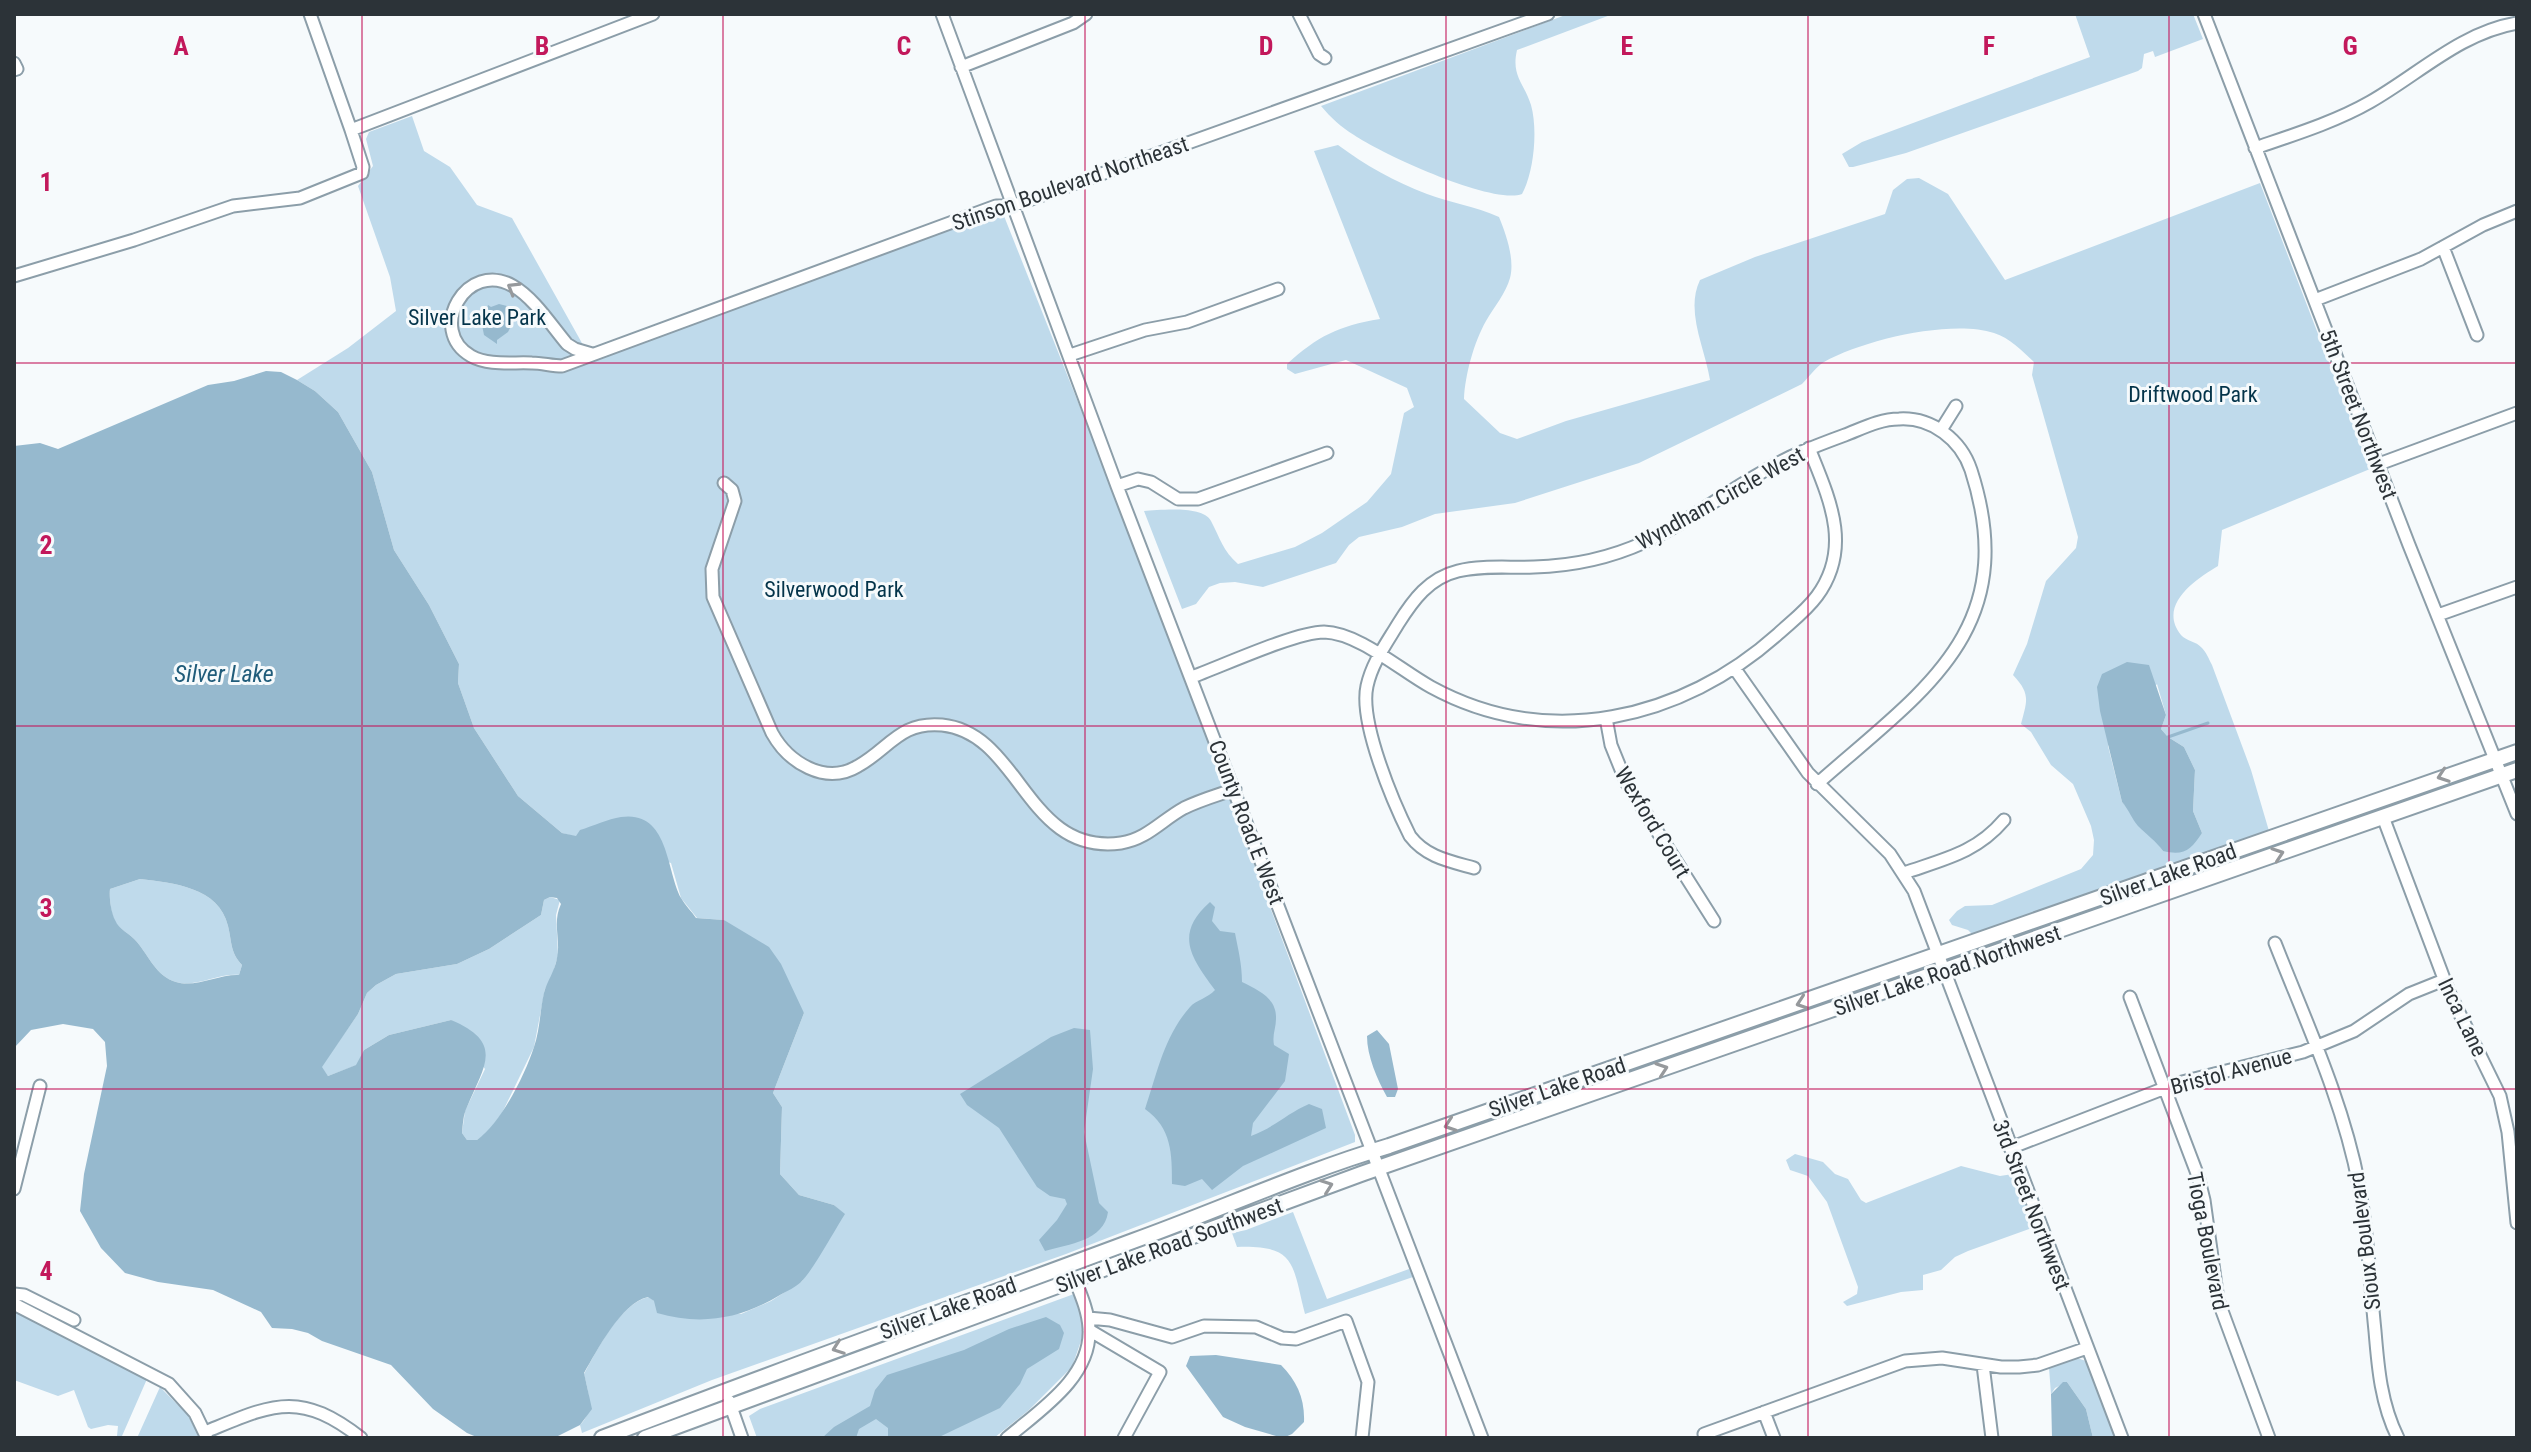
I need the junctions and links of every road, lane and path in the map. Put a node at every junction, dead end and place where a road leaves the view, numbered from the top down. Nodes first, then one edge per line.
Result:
1 (310, 14) edge
2 (653, 14) edge
3 (942, 14) edge
4 (1086, 14) edge
5 (1299, 14) edge
6 (1548, 14) edge
7 (2204, 14) edge
8 (2517, 23) edge
9 (1325, 58) dead end
10 (961, 67) junction
11 (351, 130) junction
12 (2255, 148) junction
13 (1012, 206) junction
14 (2517, 211) edge
15 (2443, 247) junction
16 (14, 276) edge
17 (1278, 289) dead end
18 (2315, 300) junction
19 (2477, 335) dead end
20 (592, 354) junction
21 (1070, 355) junction
22 (1956, 406) dead end
23 (2517, 413) edge
24 (1941, 430) junction
25 (1809, 448) junction
26 (1327, 453) dead end
27 (2379, 464) junction
28 (724, 483) dead end
29 (1117, 486) junction
30 (2517, 587) edge
31 (2438, 615) junction
32 (1379, 656) junction
33 (1735, 669) junction
34 (1192, 677) junction
35 (1606, 718) junction
36 (2517, 752) edge
37 (2495, 760) junction
38 (2517, 770) edge
39 (2501, 776) junction
40 (1817, 784) junction
41 (1235, 789) junction
42 (2517, 814) edge
43 (2383, 817) junction
44 (2004, 820) dead end
45 (1474, 868) dead end
46 (1904, 873) junction
47 (1714, 921) dead end
48 (2275, 943) dead end
49 (1938, 956) junction
50 (1943, 972) junction
51 (2444, 980) junction
52 (2130, 997) dead end
53 (2315, 1047) junction
54 (40, 1086) dead end
55 (2165, 1088) junction
56 (2010, 1148) junction
57 (1371, 1151) junction
58 (1377, 1168) junction
59 (14, 1189) edge
60 (2517, 1223) edge
61 (1075, 1280) junction
62 (14, 1294) edge
63 (14, 1304) edge
64 (1088, 1318) junction
65 (74, 1320) dead end
66 (1089, 1330) junction
67 (2087, 1348) junction
68 (1983, 1365) junction
69 (725, 1390) junction
70 (731, 1406) junction
71 (1764, 1412) junction
72 (1704, 1434) dead end
73 (206, 1435) edge
74 (361, 1438) edge
75 (602, 1438) edge
76 (645, 1438) edge
77 (742, 1438) edge
78 (1007, 1438) edge
79 (1124, 1438) edge
80 (1362, 1438) edge
81 (1482, 1438) edge
82 (1774, 1438) edge
83 (1992, 1438) edge
84 (2122, 1438) edge
85 (2269, 1438) edge
86 (2398, 1438) edge

1 - 11 street
2 - 11 street
3 - 10 street, County Road E West
4 - 10 street
5 - 9 street
6 - 13 street, Stinson Boulevard Northeast
7 - 12 street, 5th Street Northwest
8 - 12 street
10 - 13 street, County Road E West
11 - 16 street
12 - 18 street, 5th Street Northwest
13 - 20 street, Stinson Boulevard Northeast
13 - 21 street, County Road E West
14 - 15 street
15 - 18 street
15 - 19 street
17 - 21 street
18 - 27 street, 5th Street Northwest
20 -> 20 street, Stinson Boulevard Northeast
21 - 29 street, County Road E West
22 - 24 street
23 - 27 street
24 - 25 street, Wyndham Circle West
24 - 40 street
25 - 32 street, Wyndham Circle West
25 - 33 street
26 - 29 street
27 - 31 street, 5th Street Northwest
28 - 41 street
29 - 34 street, County Road E West
30 - 31 street
31 - 37 street, 5th Street Northwest
32 - 34 street
32 - 35 street
32 - 45 street, Wyndham Circle West
33 - 35 street
33 - 40 street, 3rd Street Northwest
34 - 41 street, County Road E West
35 - 47 street, Wexford Court
36 - 37 main road, Silver Lake Road
37 - 39 street, 5th Street Northwest
37 -> 49 main road, Silver Lake Road
38 - 39 main road, Silver Lake Road Northwest
39 - 42 street, 5th Street Northwest
39 - 43 main road, Silver Lake Road Northwest
40 - 46 street, 3rd Street Northwest
41 - 57 street, County Road E West
50 -> 43 main road, Silver Lake Road Northwest
43 - 51 street, Inca Lane
44 - 46 street
46 - 49 street, 3rd Street Northwest
48 - 53 street, Sioux Boulevard
49 - 50 street, 3rd Street Northwest
49 -> 57 main road, Silver Lake Road
50 - 56 street, 3rd Street Northwest
58 -> 50 main road, Silver Lake Road Northwest
51 - 53 street, Bristol Avenue
51 - 60 street, Inca Lane
52 - 55 street, Tioga Boulevard
53 - 55 street, Bristol Avenue
53 - 86 street, Sioux Boulevard
54 - 59 street
55 - 56 street, Bristol Avenue
55 - 85 street, Tioga Boulevard
56 - 67 street, 3rd Street Northwest
57 - 58 street, County Road E West
57 -> 69 main road, Silver Lake Road
61 -> 58 main road, Silver Lake Road Southwest
58 - 81 street, County Road E West
61 - 64 street
61 - 70 main road, Silver Lake Road Southwest
62 - 65 street
63 - 73 street
64 - 66 street
64 - 80 street
66 - 78 street
66 - 79 street
67 - 68 street
67 - 84 street, 3rd Street Northwest
68 - 71 street
68 - 83 street
69 - 70 street
69 - 75 main road, Silver Lake Road
70 - 76 main road, Silver Lake Road Southwest
70 - 77 street
71 - 72 street
71 - 82 street
73 - 74 street

